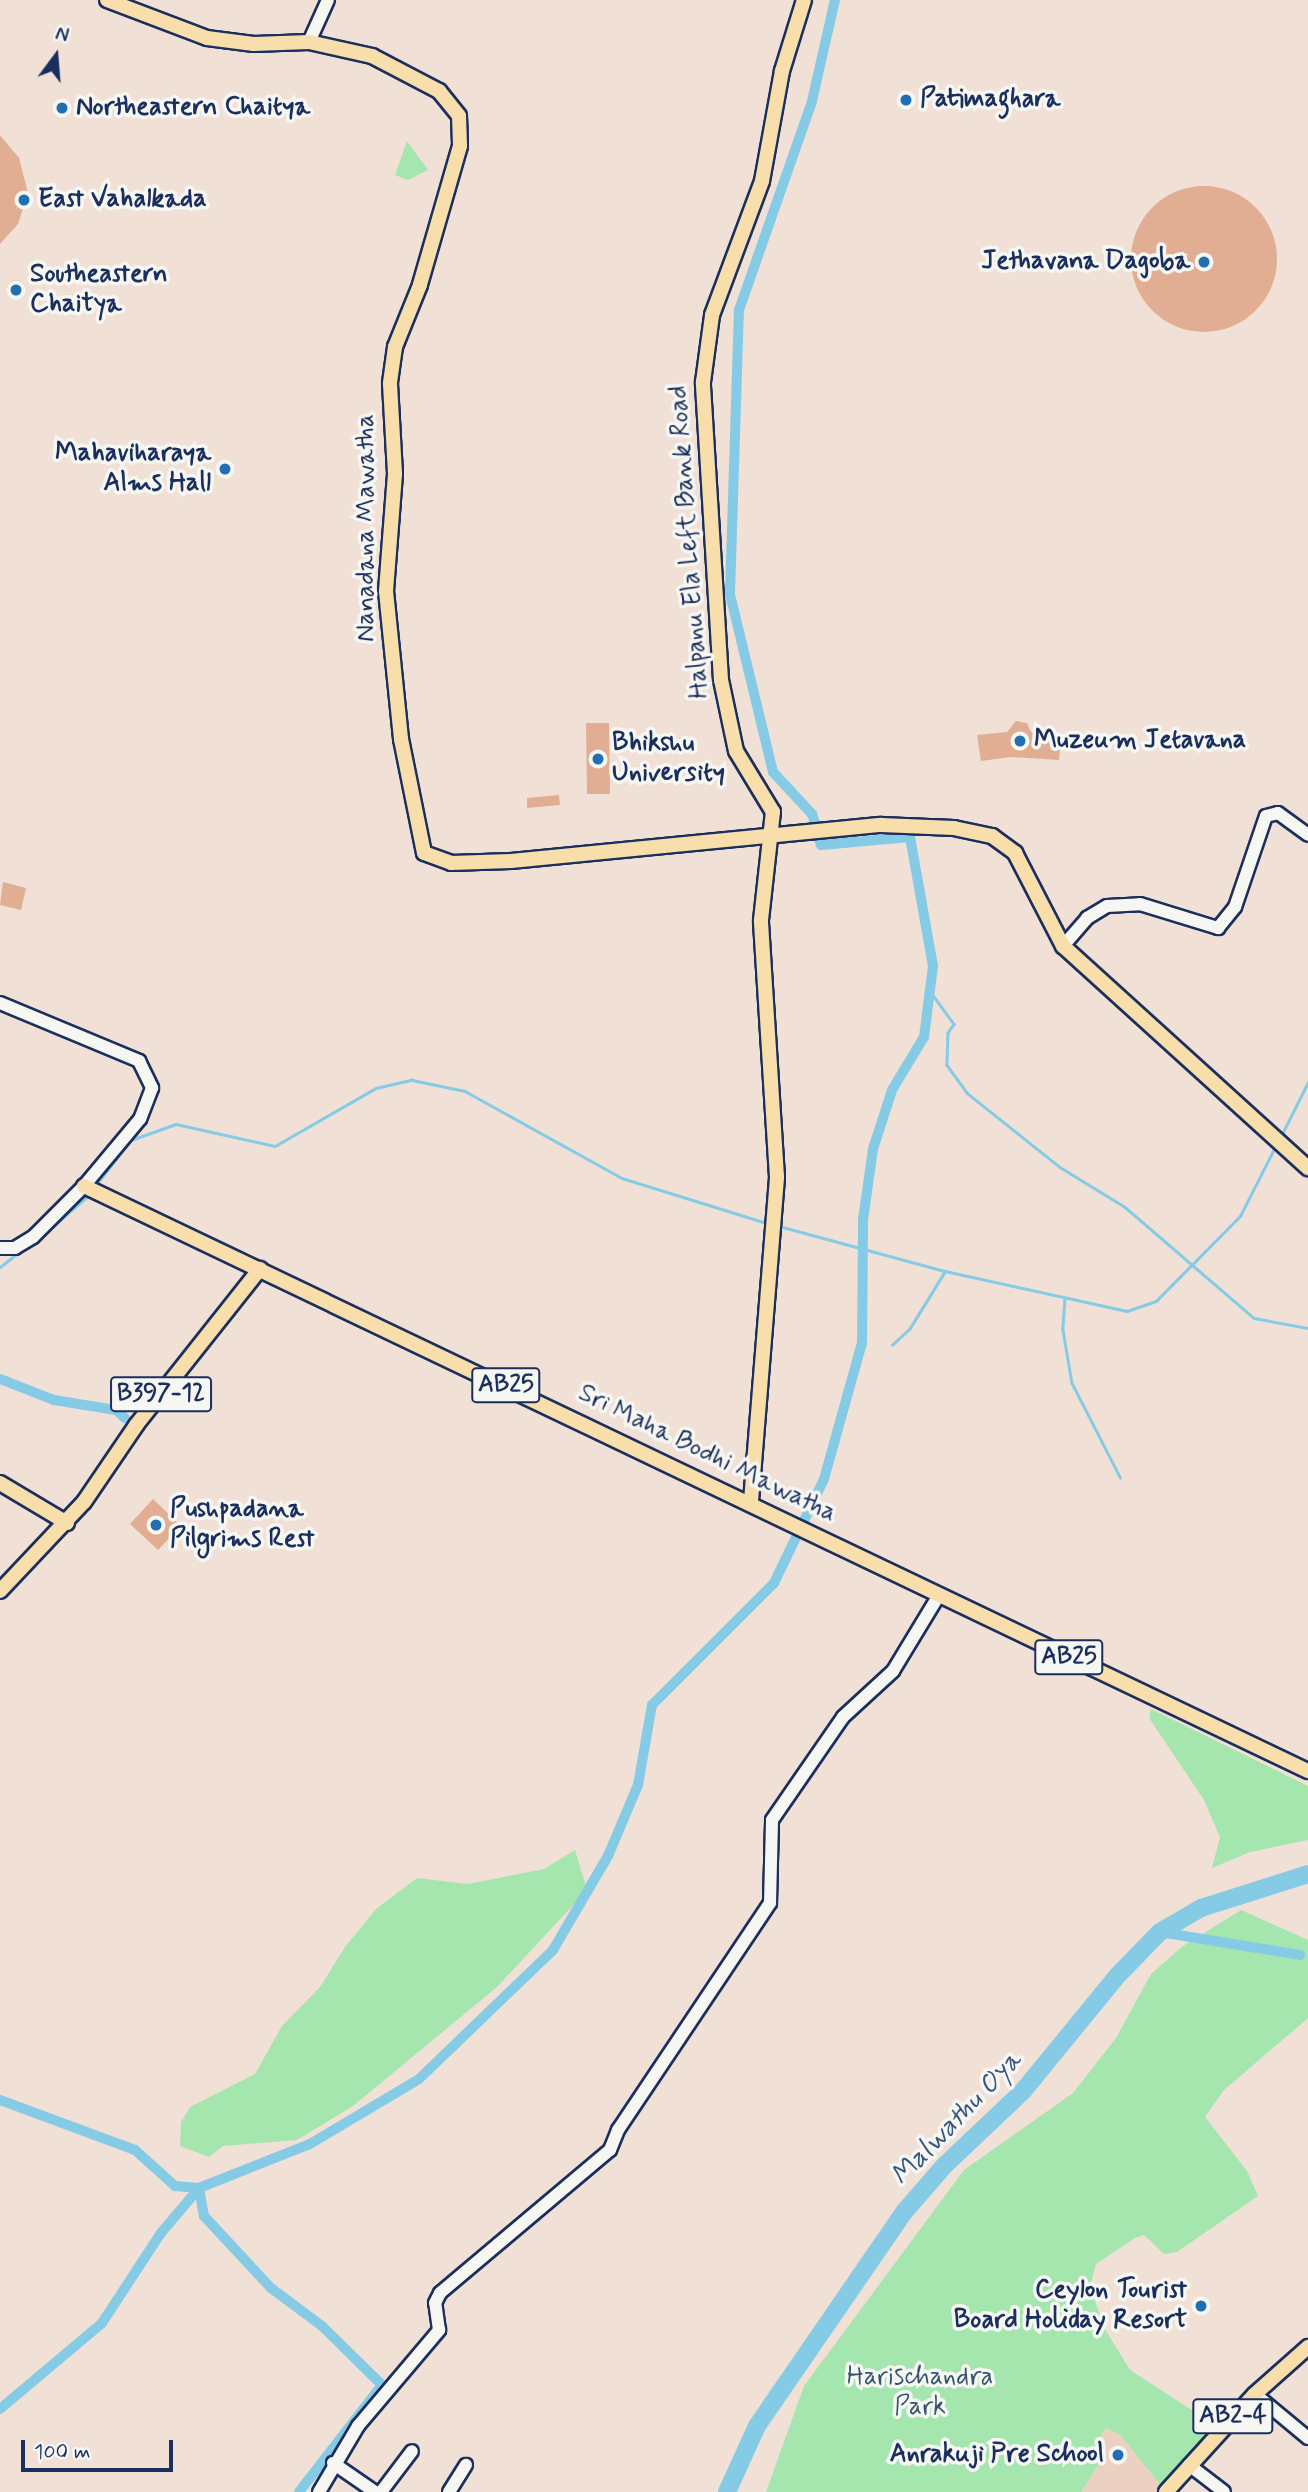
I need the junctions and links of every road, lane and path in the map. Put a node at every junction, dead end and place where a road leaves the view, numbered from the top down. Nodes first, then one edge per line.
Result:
1 (107, 0) edge
2 (328, 0) edge
3 (804, 0) edge
4 (309, 42) junction
5 (779, 834) junction
6 (1308, 835) edge
7 (1063, 946) junction
8 (0, 1003) edge
9 (1308, 1168) edge
10 (83, 1186) junction
11 (0, 1248) edge
12 (260, 1269) junction
13 (0, 1483) edge
14 (751, 1502) junction
15 (67, 1523) junction
16 (0, 1591) edge
17 (939, 1595) junction
18 (1308, 1771) edge
19 (1308, 2347) edge
20 (1255, 2394) junction
21 (1308, 2438) edge
22 (412, 2451) dead end
23 (333, 2463) junction
24 (466, 2465) dead end
25 (1189, 2465) junction
26 (319, 2492) edge
27 (375, 2492) edge
28 (381, 2492) edge
29 (449, 2492) edge
30 (1166, 2492) edge
31 (1224, 2492) edge

1 - 4 main road, Nanadana Mawatha
2 - 4 street
3 - 5 main road, Halpanu Ela Left Bank Road
4 - 5 main road, Nanadana Mawatha
5 - 7 main road, Nanadana Mawatha
5 - 14 main road, Halpanu Ela Left Bank Road
6 - 7 street
7 - 9 main road
8 - 10 street
10 - 11 street
10 - 12 main road, Sri Maha Bodhi Mawatha / AB25
12 - 14 main road, Sri Maha Bodhi Mawatha / AB25
12 - 15 main road, B397-12
13 - 15 main road
14 - 17 main road, Sri Maha Bodhi Mawatha / AB25
15 - 16 main road, B397-12
17 - 18 main road, Sri Maha Bodhi Mawatha / AB25
17 - 23 street
19 - 20 main road, AB2-4
20 - 21 street
20 - 25 main road, AB2-4
22 - 28 street
23 - 26 street
23 - 27 street
24 - 29 street
25 - 30 main road, AB2-4
25 - 31 street

